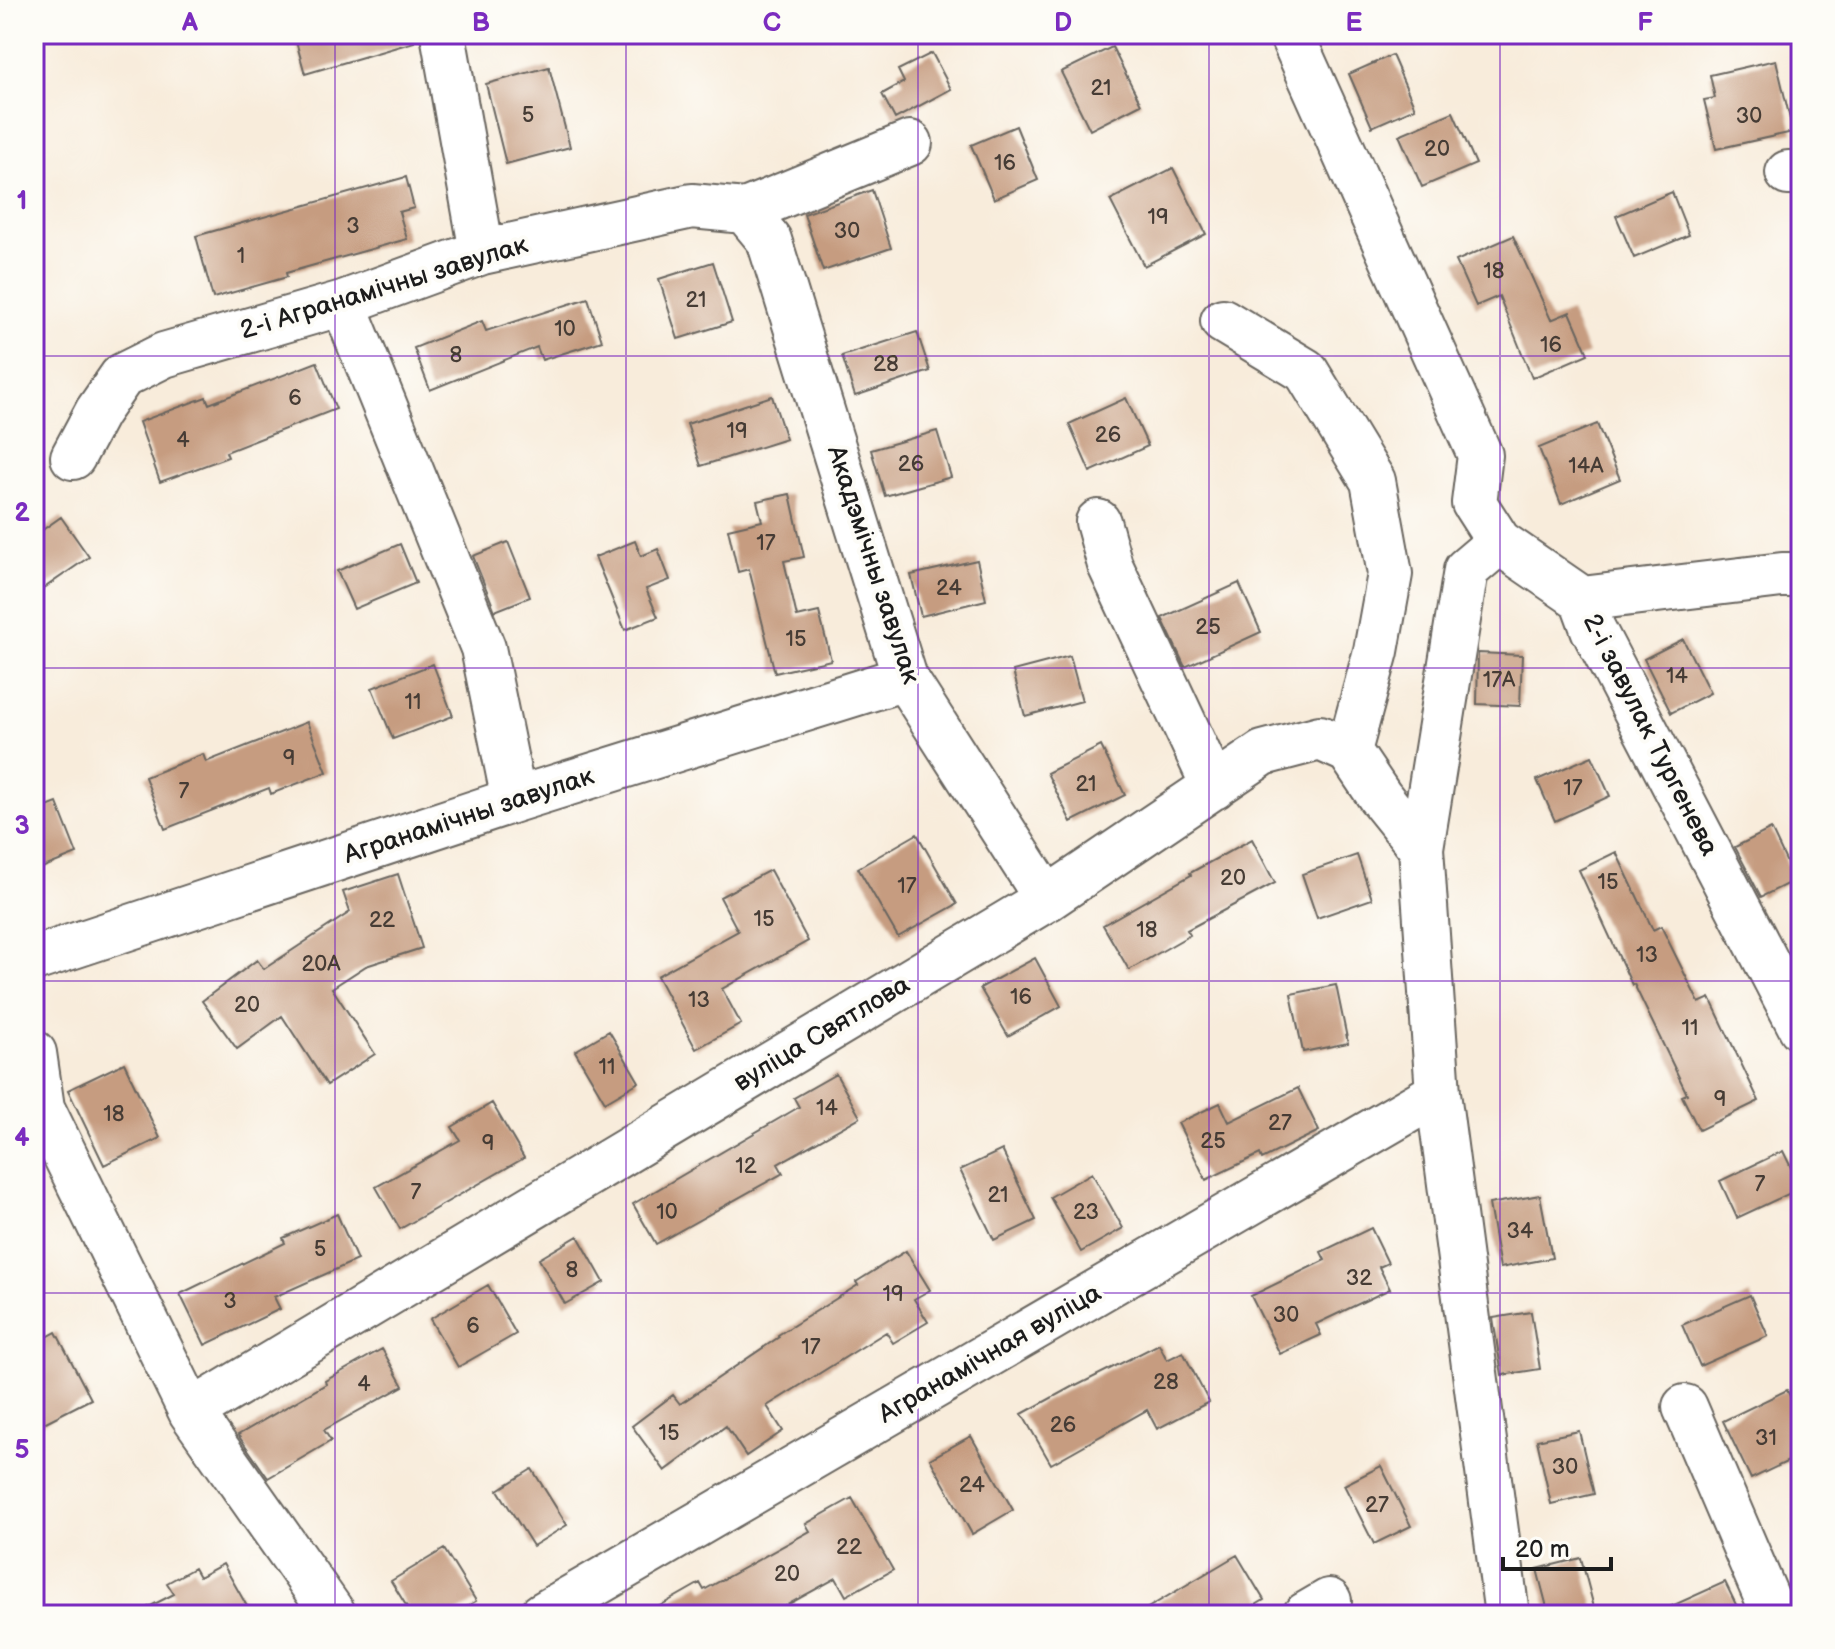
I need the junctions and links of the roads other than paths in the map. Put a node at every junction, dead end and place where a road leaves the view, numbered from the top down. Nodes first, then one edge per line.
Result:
1 (443, 34) edge
2 (1291, 34) edge
3 (910, 143) dead end
4 (745, 211) junction
5 (482, 252) junction
6 (343, 303) junction
7 (1223, 321) dead end
8 (73, 457) dead end
9 (1098, 522) dead end
10 (1499, 542) junction
11 (1801, 575) edge
12 (1582, 599) junction
13 (905, 678) junction
14 (1349, 751) junction
15 (1214, 787) junction
16 (514, 800) junction
17 (1421, 848) junction
18 (1047, 899) junction
19 (34, 959) edge
20 (1801, 1028) edge
21 (34, 1053) edge
22 (1438, 1093) junction
23 (1685, 1407) dead end
24 (191, 1412) junction
25 (334, 1615) edge
26 (542, 1615) edge
27 (1507, 1615) edge
28 (1774, 1615) edge

1 - 5 street
2 - 10 street, 2-і завулак Тургенева
3 - 4 street
4 - 5 street, 2-і Агранамічны завулак
4 - 13 street, Акадэмічны завулак
5 - 6 street, 2-і Агранамічны завулак
6 - 8 street, 2-і Агранамічны завулак
6 - 16 street
7 - 14 street
9 - 15 street
10 - 12 street, 2-і завулак Тургенева
10 - 17 street
11 - 12 street
12 - 20 street, 2-і завулак Тургенева
13 - 16 street, Агранамічны завулак
13 - 18 street, Акадэмічны завулак
14 - 15 street, вуліца Святлова
14 - 17 street
15 - 18 street, вуліца Святлова
16 - 19 street, Агранамічны завулак
17 - 22 street
18 - 24 street, вуліца Святлова
21 - 24 street
22 - 26 street, Агранамічная вуліца
22 - 27 street
23 - 28 street
24 - 25 street

